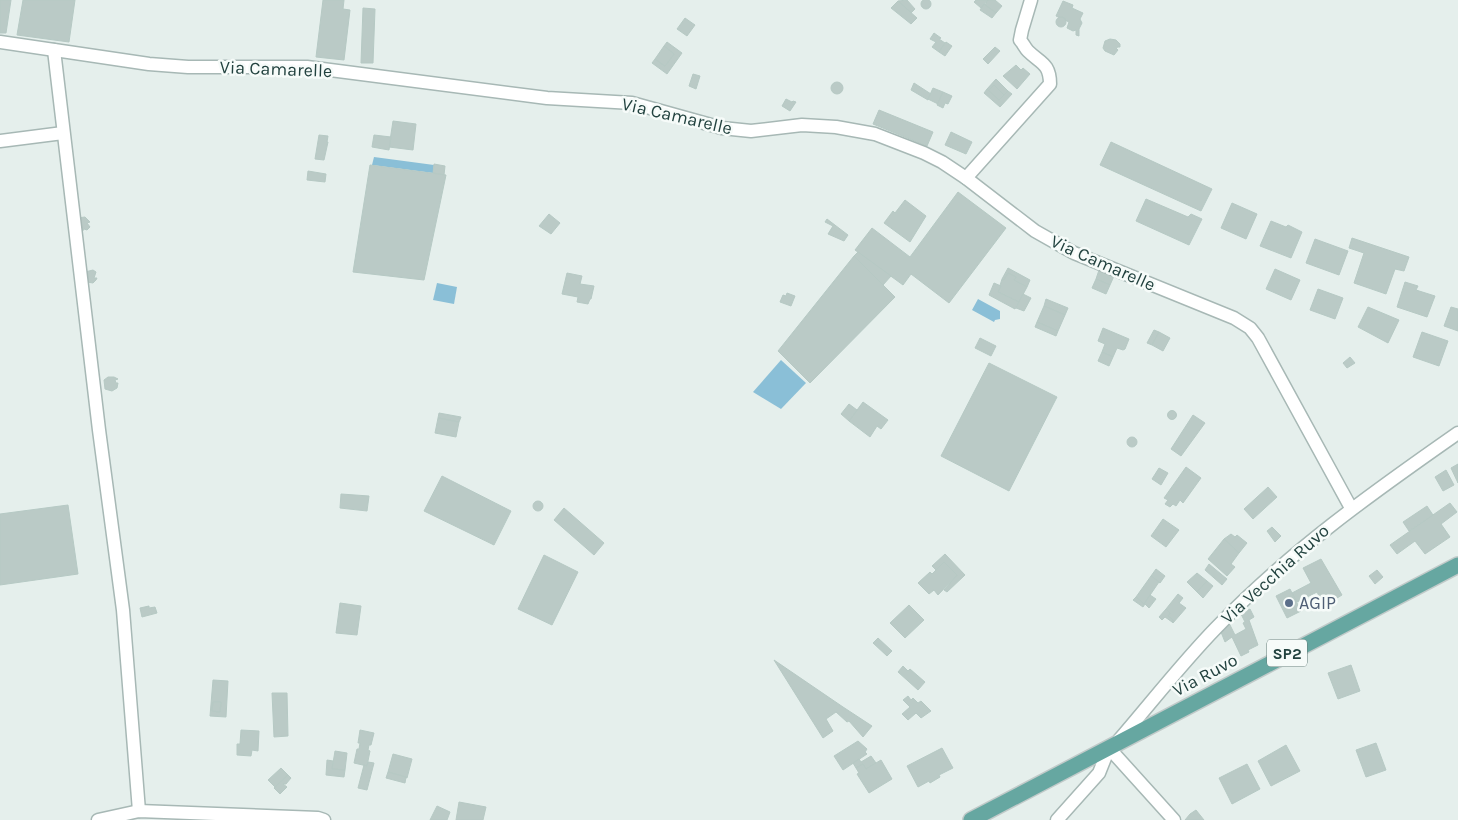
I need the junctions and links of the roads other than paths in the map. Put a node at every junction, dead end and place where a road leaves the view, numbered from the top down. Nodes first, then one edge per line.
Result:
1 (1031, 0) edge
2 (0, 42) edge
3 (54, 50) junction
4 (63, 134) junction
5 (0, 141) edge
6 (966, 178) junction
7 (1458, 433) edge
8 (1351, 508) junction
9 (1458, 564) edge
10 (1113, 745) junction
11 (139, 811) junction
12 (98, 820) edge
13 (324, 820) edge
14 (970, 820) edge
15 (1057, 820) edge
16 (1174, 820) edge

1 - 6 street
2 - 3 street, Via Camarelle
3 - 4 street
3 - 6 street, Via Camarelle
4 - 5 street
4 - 11 street
6 - 8 street, Via Camarelle
7 - 8 street, Via Vecchia Ruvo
8 - 10 street, Via Vecchia Ruvo
9 - 10 main road, Via Ruvo / SP2
10 - 14 main road, Via Ruvo / SP2
10 - 15 street, Via Vecchia Ruvo
10 - 16 street
11 - 12 street
11 - 13 street

